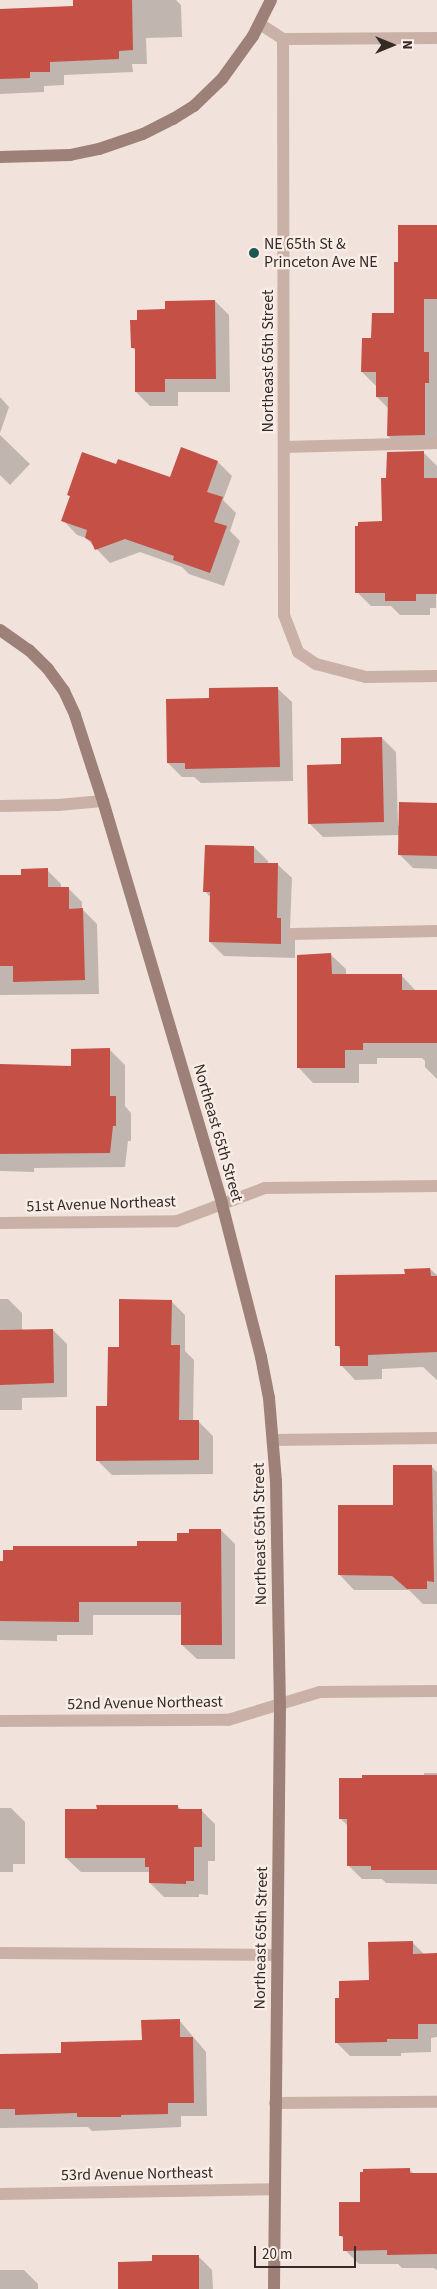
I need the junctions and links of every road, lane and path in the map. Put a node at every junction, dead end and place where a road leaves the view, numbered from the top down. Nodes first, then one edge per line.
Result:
1 (271, 0) edge
2 (260, 24) junction
3 (437, 38) edge
4 (282, 39) junction
5 (0, 157) edge
6 (437, 443) edge
7 (284, 447) junction
8 (0, 630) edge
9 (437, 676) edge
10 (103, 801) junction
11 (0, 806) edge
12 (437, 931) edge
13 (292, 934) dead end
14 (437, 1186) edge
15 (222, 1204) junction
16 (0, 1223) edge
17 (437, 1438) edge
18 (273, 1440) junction
19 (437, 1691) edge
20 (280, 1705) junction
21 (0, 1721) edge
22 (0, 1953) edge
23 (277, 1955) junction
24 (437, 2102) edge
25 (274, 2103) junction
26 (274, 2189) junction
27 (0, 2194) edge
28 (274, 2289) edge

1 - 2 main road
2 - 4 street
2 - 5 main road
3 - 4 street
4 - 7 street, Northeast 65th Street
6 - 7 street
7 - 9 street, Northeast 65th Street
8 - 10 main road, Northeast 65th Street
10 - 11 street
10 - 15 main road, Northeast 65th Street
12 - 13 street
14 - 15 street, 51st Avenue Northeast
15 - 16 street, 51st Avenue Northeast
15 - 18 main road, Northeast 65th Street
17 - 18 street
18 - 20 main road, Northeast 65th Street
19 - 20 street, 52nd Avenue Northeast
20 - 21 street, 52nd Avenue Northeast
20 - 23 main road, Northeast 65th Street
22 - 23 street
23 - 25 main road, Northeast 65th Street
24 - 25 street
25 - 26 main road, Northeast 65th Street
26 - 27 street, 53rd Avenue Northeast
26 - 28 main road, Northeast 65th Street

